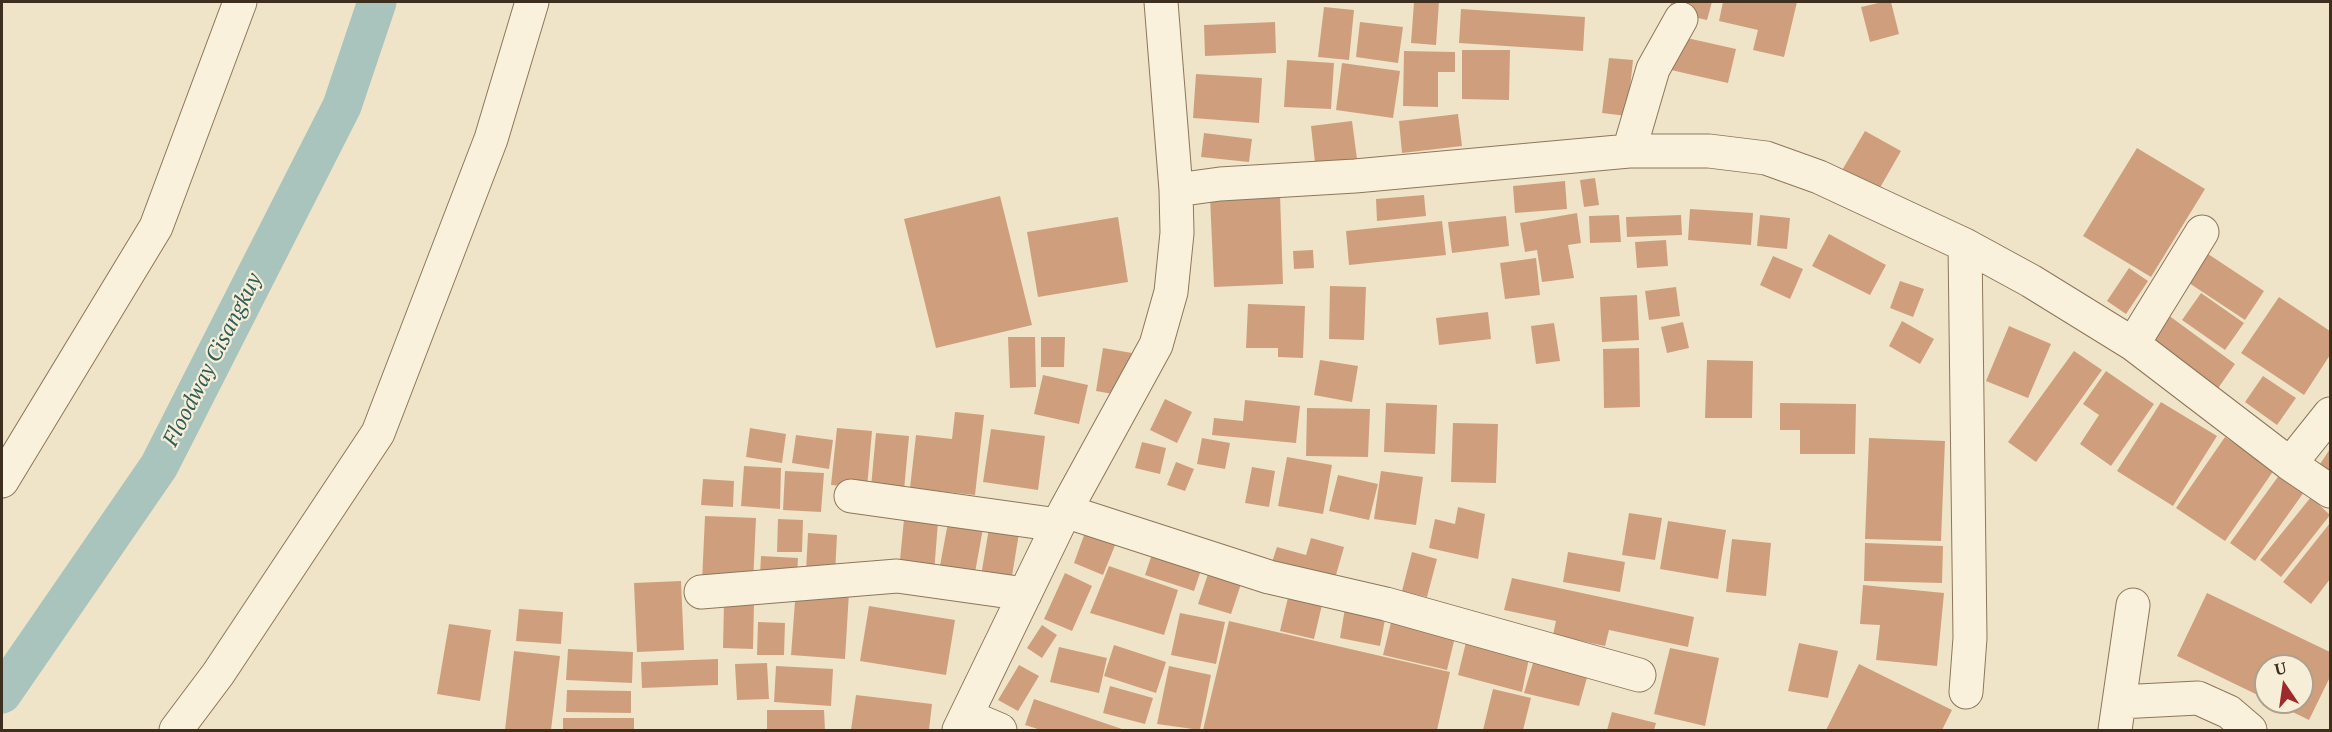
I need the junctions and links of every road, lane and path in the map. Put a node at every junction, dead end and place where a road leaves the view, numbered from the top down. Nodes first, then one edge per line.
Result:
1 (240, 2) edge
2 (532, 2) edge
3 (1161, 2) edge
4 (1681, 19) dead end
5 (1629, 151) junction
6 (1176, 190) junction
7 (2202, 232) dead end
8 (1965, 245) junction
9 (2133, 344) junction
10 (2331, 414) edge
11 (2290, 464) junction
12 (2, 481) edge
13 (2331, 491) edge
14 (851, 496) dead end
15 (1061, 518) junction
16 (701, 592) dead end
17 (1025, 594) junction
18 (2133, 605) dead end
19 (1640, 675) dead end
20 (1966, 692) dead end
21 (2117, 716) edge
22 (963, 723) edge
23 (176, 730) edge
24 (1000, 730) edge
25 (2250, 730) edge

1 - 12 street
2 - 23 street
3 - 6 street
4 - 5 street
5 - 6 street
5 - 8 street
6 - 15 street
7 - 9 street
8 - 9 street
8 - 20 street
9 - 11 street
10 - 11 street
11 - 13 street
14 - 15 street
15 - 17 street
15 - 19 street
16 - 17 street
17 - 22 street
18 - 21 street
21 - 25 street
22 - 24 street

